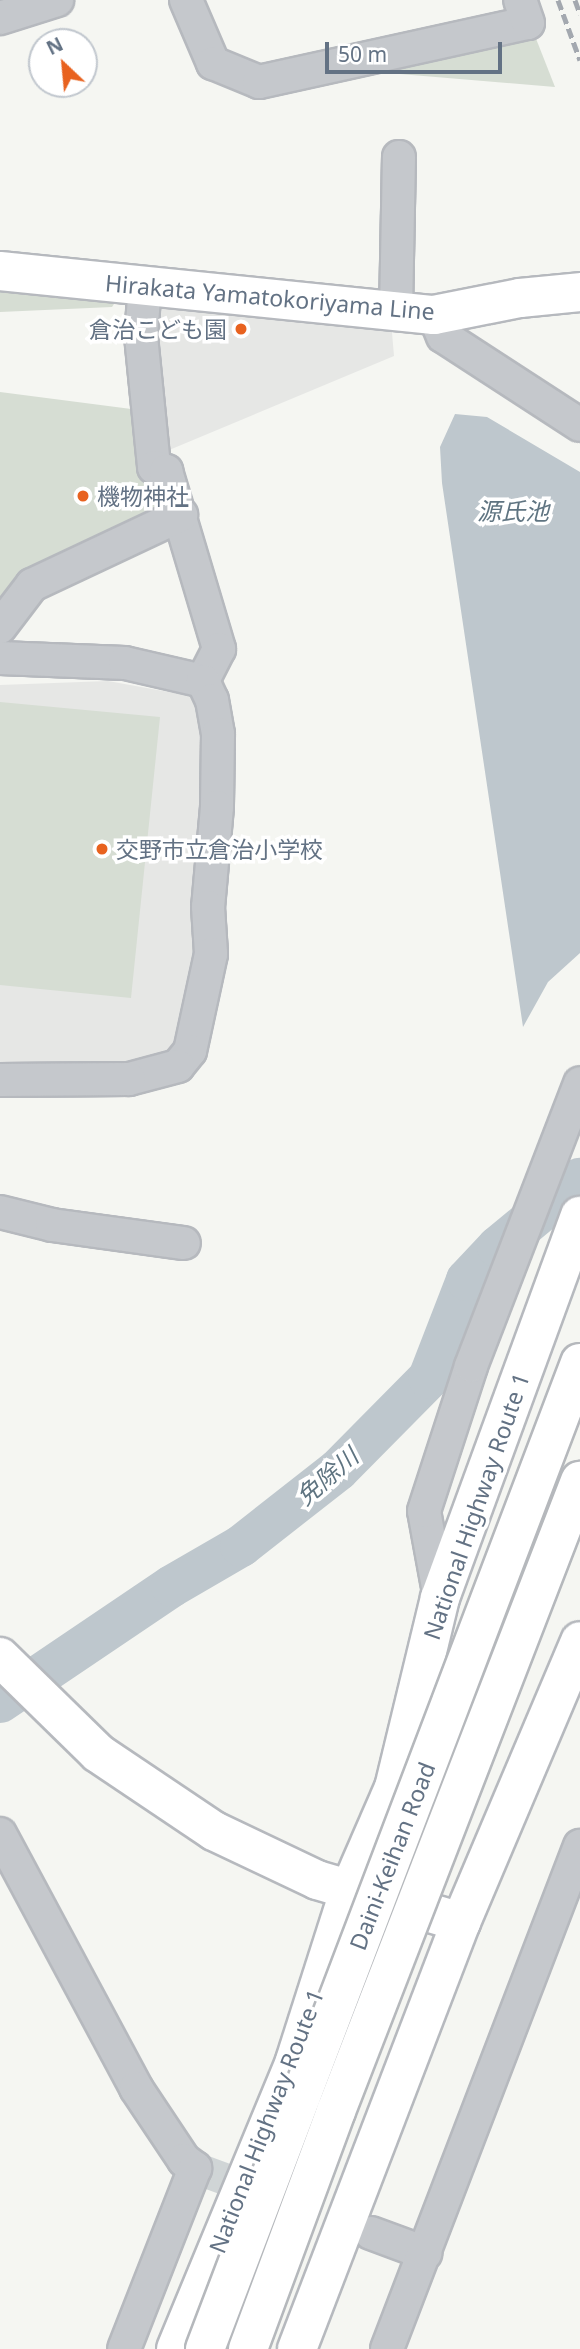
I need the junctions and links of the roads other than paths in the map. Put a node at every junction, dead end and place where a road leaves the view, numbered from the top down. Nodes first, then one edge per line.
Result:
1 (57, 0) edge
2 (186, 0) edge
3 (520, 0) edge
4 (0, 18) edge
5 (399, 157) dead end
6 (0, 271) edge
7 (145, 286) junction
8 (580, 292) edge
9 (396, 312) junction
10 (434, 315) junction
11 (580, 425) edge
12 (181, 515) junction
13 (0, 627) edge
14 (0, 658) edge
15 (203, 681) junction
16 (0, 1080) edge
17 (580, 1083) edge
18 (0, 1212) edge
19 (580, 1216) edge
20 (580, 1225) edge
21 (184, 1243) dead end
22 (554, 1282) junction
23 (580, 1363) edge
24 (580, 1481) edge
25 (440, 1598) junction
26 (580, 1641) edge
27 (14, 1672) edge
28 (0, 1834) edge
29 (577, 1857) edge
30 (350, 1889) junction
31 (461, 1922) junction
32 (371, 2233) tunnel mouth
33 (425, 2253) junction
34 (124, 2349) edge
35 (176, 2349) edge
36 (205, 2349) edge
37 (248, 2349) edge
38 (297, 2349) edge
39 (387, 2349) edge

1 - 4 street
2 - 3 street
5 - 9 street
6 - 7 main road, Hirakata Yamatokoriyama Line
7 - 9 main road, Hirakata Yamatokoriyama Line
7 - 12 street
8 - 10 main road, Hirakata Yamatokoriyama Line
9 - 10 main road, Hirakata Yamatokoriyama Line
10 - 11 street
12 - 13 street
12 - 15 street
14 - 15 street
15 - 16 street
17 - 25 street
18 - 21 street
19 - 22 main road, National Highway Route 1
20 - 22 main road
22 - 25 main road, National Highway Route 1
23 - 36 main road, Daini-Keihan Road, bridge
24 - 37 main road, Daini-Keihan Road, bridge
25 - 30 main road, National Highway Route 1
26 - 31 main road
27 - 30 main road
28 - 34 street
29 - 33 street
30 - 31 main road
30 - 35 main road, National Highway Route 1
31 - 38 main road
32 - 33 street
33 - 39 street

